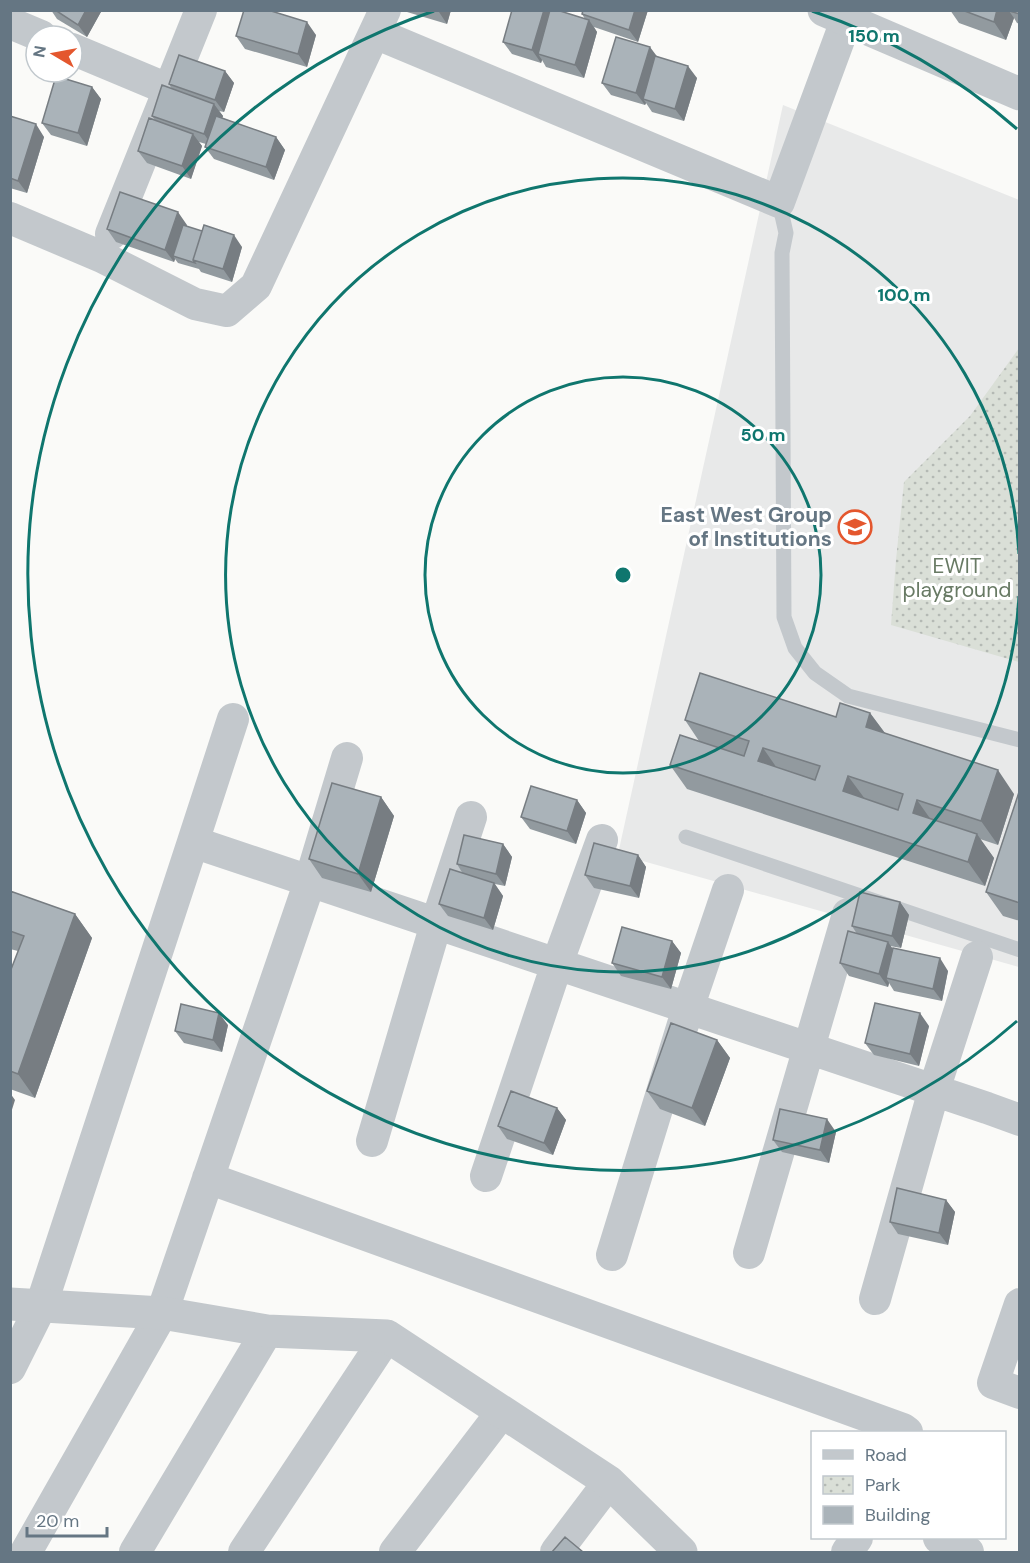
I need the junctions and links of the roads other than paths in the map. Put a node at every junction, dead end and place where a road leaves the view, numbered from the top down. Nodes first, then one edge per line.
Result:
1 (201, 10) edge
2 (840, 14) edge
3 (380, 22) edge
4 (10, 23) edge
5 (24, 29) edge
6 (84, 54) edge
7 (170, 90) junction
8 (1020, 94) edge
9 (779, 201) junction
10 (10, 218) edge
11 (102, 257) junction
12 (233, 719) dead end
13 (1020, 740) edge
14 (346, 758) dead end
15 (471, 817) dead end
16 (686, 837) dead end
17 (602, 840) dead end
18 (193, 842) junction
19 (310, 881) junction
20 (728, 890) dead end
21 (848, 915) dead end
22 (436, 924) junction
23 (1020, 950) edge
24 (977, 957) dead end
25 (557, 964) junction
26 (688, 1008) junction
27 (808, 1048) junction
28 (934, 1090) junction
29 (1020, 1120) edge
30 (372, 1141) dead end
31 (486, 1176) dead end
32 (208, 1178) junction
33 (748, 1252) dead end
34 (612, 1255) dead end
35 (875, 1299) dead end
36 (1020, 1304) edge
37 (26, 1305) edge
38 (162, 1313) junction
39 (267, 1331) junction
40 (387, 1336) junction
41 (10, 1368) edge
42 (1020, 1393) edge
43 (502, 1412) junction
44 (906, 1431) edge
45 (609, 1482) junction
46 (856, 1539) edge
47 (941, 1539) edge
48 (26, 1552) edge
49 (135, 1552) edge
50 (244, 1552) edge
51 (394, 1552) edge
52 (556, 1552) edge
53 (681, 1552) edge
54 (848, 1552) edge
55 (968, 1552) edge

1 - 7 street
2 - 8 street
2 - 9 street
3 - 9 street
3 - 11 street
4 - 5 street
6 - 7 street
7 - 11 street
9 - 13 lane
10 - 11 street
12 - 18 street
14 - 19 street
15 - 22 street
16 - 23 lane
17 - 25 street
18 - 19 street
18 - 37 street
19 - 22 street
19 - 32 street
20 - 26 street
21 - 27 street
22 - 25 street
22 - 30 street
24 - 28 street
25 - 26 street
25 - 31 street
26 - 27 street
26 - 34 street
27 - 28 street
27 - 33 street
28 - 29 street
28 - 35 street
32 - 38 street
32 - 44 street
36 - 42 street
37 - 38 street
37 - 41 street
38 - 39 street
38 - 48 street
39 - 40 street
39 - 49 street
40 - 43 street
40 - 50 street
43 - 45 street
43 - 51 street
45 - 52 street
45 - 53 street
46 - 54 street
47 - 55 street

